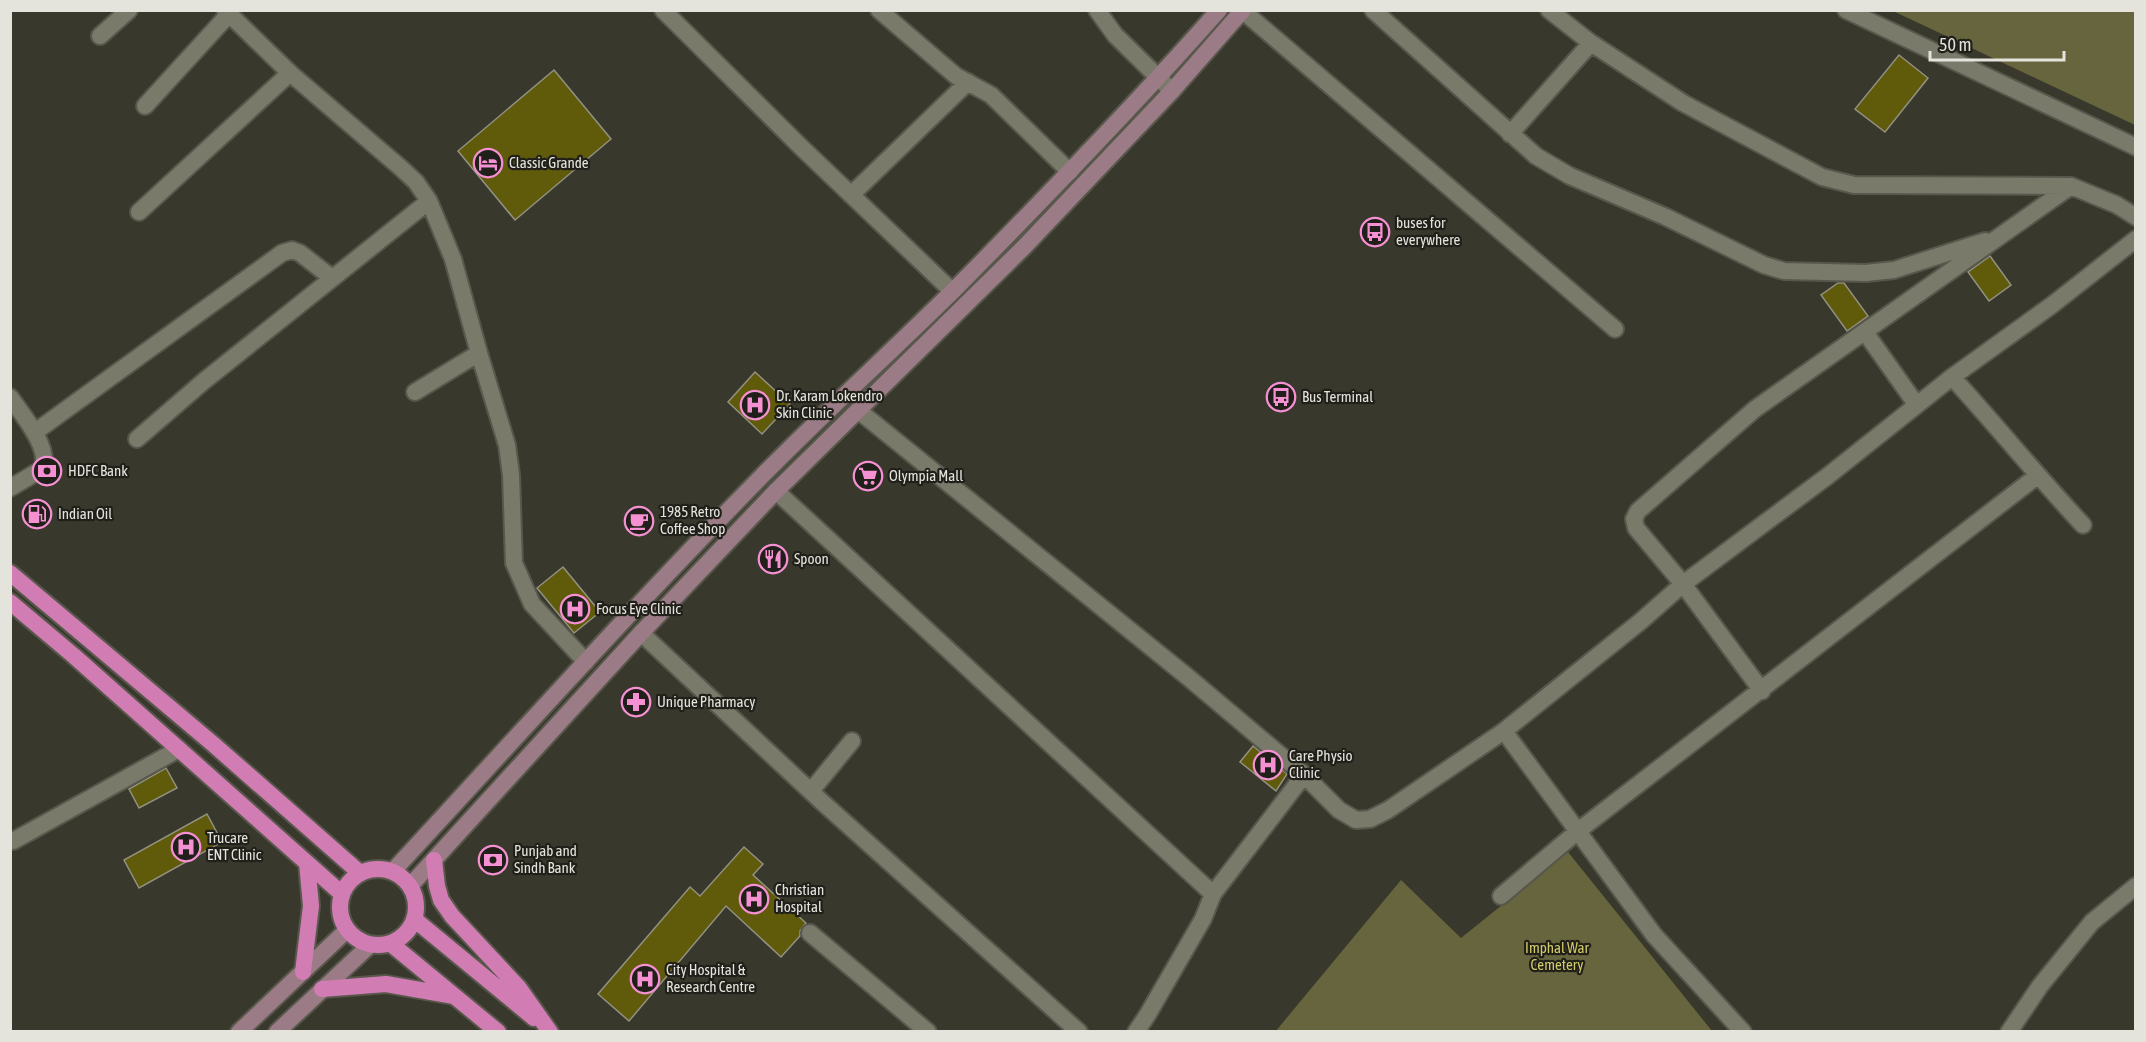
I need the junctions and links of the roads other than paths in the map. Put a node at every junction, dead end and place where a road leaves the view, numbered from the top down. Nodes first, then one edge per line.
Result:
1 (129, 10) edge
2 (663, 10) edge
3 (879, 10) edge
4 (1096, 10) edge
5 (1219, 10) edge
6 (1373, 10) edge
7 (1549, 10) edge
8 (1846, 10) edge
9 (1243, 11) edge
10 (227, 12) edge
11 (100, 36) dead end
12 (1591, 43) junction
13 (290, 73) junction
14 (1159, 78) junction
15 (968, 82) junction
16 (1172, 91) junction
17 (145, 106) dead end
18 (1510, 134) junction
19 (2136, 147) edge
20 (1070, 172) junction
21 (2071, 186) junction
22 (851, 195) junction
23 (429, 201) junction
24 (138, 212) dead end
25 (2136, 217) edge
26 (2001, 236) junction
27 (2136, 239) edge
28 (332, 278) junction
29 (952, 291) junction
30 (1615, 329) dead end
31 (910, 332) junction
32 (1865, 332) junction
33 (925, 346) junction
34 (479, 353) junction
35 (1952, 377) junction
36 (415, 392) dead end
37 (10, 397) edge
38 (1916, 404) junction
39 (859, 411) junction
40 (34, 432) junction
41 (137, 439) dead end
42 (2037, 476) junction
43 (10, 488) edge
44 (776, 491) junction
45 (2083, 525) dead end
46 (10, 573) edge
47 (1683, 584) junction
48 (10, 602) edge
49 (641, 633) junction
50 (586, 662) junction
51 (1762, 691) junction
52 (1504, 731) junction
53 (852, 741) dead end
54 (179, 748) junction
55 (1304, 775) junction
56 (811, 791) junction
57 (1578, 831) junction
58 (13, 841) dead end
59 (434, 860) junction
60 (307, 863) junction
61 (393, 871) junction
62 (360, 873) junction
63 (410, 886) junction
64 (2136, 886) edge
65 (342, 894) junction
66 (1213, 894) junction
67 (1501, 896) dead end
68 (414, 920) junction
69 (347, 930) junction
70 (810, 933) dead end
71 (390, 943) junction
72 (370, 945) junction
73 (303, 972) junction
74 (322, 989) junction
75 (455, 996) junction
76 (239, 1032) edge
77 (277, 1032) edge
78 (498, 1032) edge
79 (550, 1032) edge
80 (928, 1032) edge
81 (1079, 1032) edge
82 (1136, 1032) edge
83 (1743, 1032) edge
84 (2009, 1032) edge

1 - 11 street
2 - 22 street
3 - 15 street
4 - 14 street
5 - 14 main road
6 - 18 street
7 - 12 street
8 - 19 street
9 - 16 main road
9 - 30 street
10 - 13 street
10 - 17 street
12 - 18 street
12 - 21 street
13 - 23 street
13 - 24 street
14 - 16 street
14 - 20 main road
15 - 20 street
15 - 22 street
16 - 33 main road
18 - 26 street
20 - 29 main road
21 - 25 street
21 - 26 street
22 - 29 street
23 - 28 street
23 - 34 street
26 - 32 street
27 - 35 street
28 - 40 street
28 - 41 street
29 - 31 main road
31 - 33 main road
31 - 50 main road
32 - 38 street
32 - 47 street
33 - 39 main road
34 - 36 street
34 - 50 street
35 - 38 street
35 - 42 street
37 - 40 street
38 - 47 street
39 - 44 main road
39 - 55 street
40 - 43 street
42 - 45 street
42 - 51 street
44 - 49 main road
44 - 66 street
46 - 62 highway
47 - 51 street
47 - 52 street
48 - 54 highway
49 - 56 street
49 - 59 main road
50 - 61 main road
51 - 57 street
52 - 55 street
52 - 57 street
53 - 56 street
54 - 58 street
54 - 60 highway
55 - 66 street
56 - 81 street
57 - 67 street
57 - 83 street
59 - 63 main road
59 - 79 highway
60 - 65 highway
60 - 73 highway
61 - 62 highway
61 - 63 highway
62 - 65 highway
63 - 68 highway
64 - 84 street
65 - 69 highway
66 - 82 street
68 - 71 highway
68 - 79 highway
69 - 72 highway
69 - 73 main road
70 - 80 street
71 - 72 highway
71 - 75 highway
72 - 74 main road
73 - 76 main road
74 - 75 highway
74 - 77 main road
75 - 78 highway

